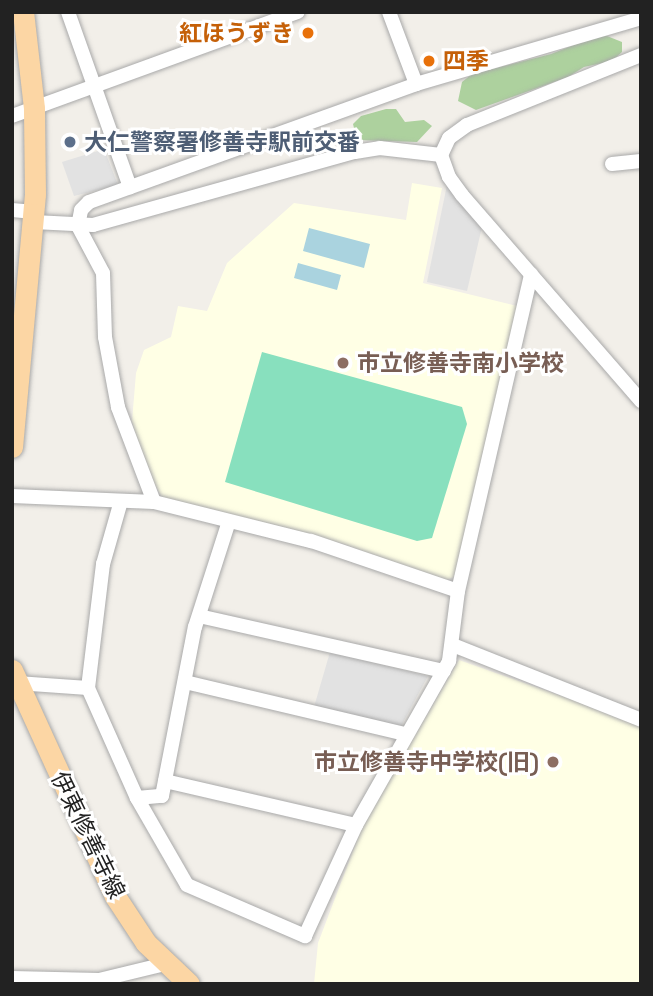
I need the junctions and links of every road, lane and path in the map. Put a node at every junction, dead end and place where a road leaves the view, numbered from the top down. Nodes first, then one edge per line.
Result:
1 (23, 12) edge
2 (68, 12) edge
3 (298, 12) edge
4 (389, 12) edge
5 (641, 18) edge
6 (641, 55) edge
7 (415, 84) junction
8 (94, 88) junction
9 (34, 108) junction
10 (12, 116) edge
11 (441, 156) junction
12 (641, 161) edge
13 (612, 164) dead end
14 (130, 187) junction
15 (12, 211) edge
16 (34, 217) junction
17 (78, 226) junction
18 (531, 274) junction
19 (641, 401) edge
20 (12, 447) edge
21 (12, 496) edge
22 (121, 500) junction
23 (154, 502) junction
24 (229, 521) junction
25 (458, 591) junction
26 (199, 616) junction
27 (453, 645) junction
28 (444, 671) junction
29 (14, 676) edge
30 (185, 682) junction
31 (88, 688) junction
32 (641, 720) edge
33 (405, 734) junction
34 (165, 781) junction
35 (138, 798) junction
36 (356, 824) junction
37 (165, 964) junction
38 (12, 978) edge
39 (188, 984) edge

1 - 9 main road
2 - 8 street
3 - 8 street
4 - 7 street
5 - 7 street
6 - 11 street
7 - 14 street
8 - 9 street
8 - 14 street
9 - 10 street
9 - 16 main road
11 - 17 street
11 - 18 street
12 - 13 street
14 - 17 street
15 - 16 street
16 - 17 street
16 - 20 main road
17 - 23 street
18 - 19 street
18 - 25 street
21 - 22 street
22 - 23 street
22 - 31 street
23 - 24 street
24 - 25 street
24 - 26 street
25 - 27 street
26 - 28 street
26 - 30 street
27 - 28 street
27 - 32 street
28 - 33 street
29 - 31 street
29 - 37 main road, 伊東修善寺線
30 - 33 street
30 - 34 street
31 - 35 street
33 - 36 street
34 - 35 street
34 - 36 street
35 - 36 street
37 - 38 street
37 - 39 main road, 伊東修善寺線

